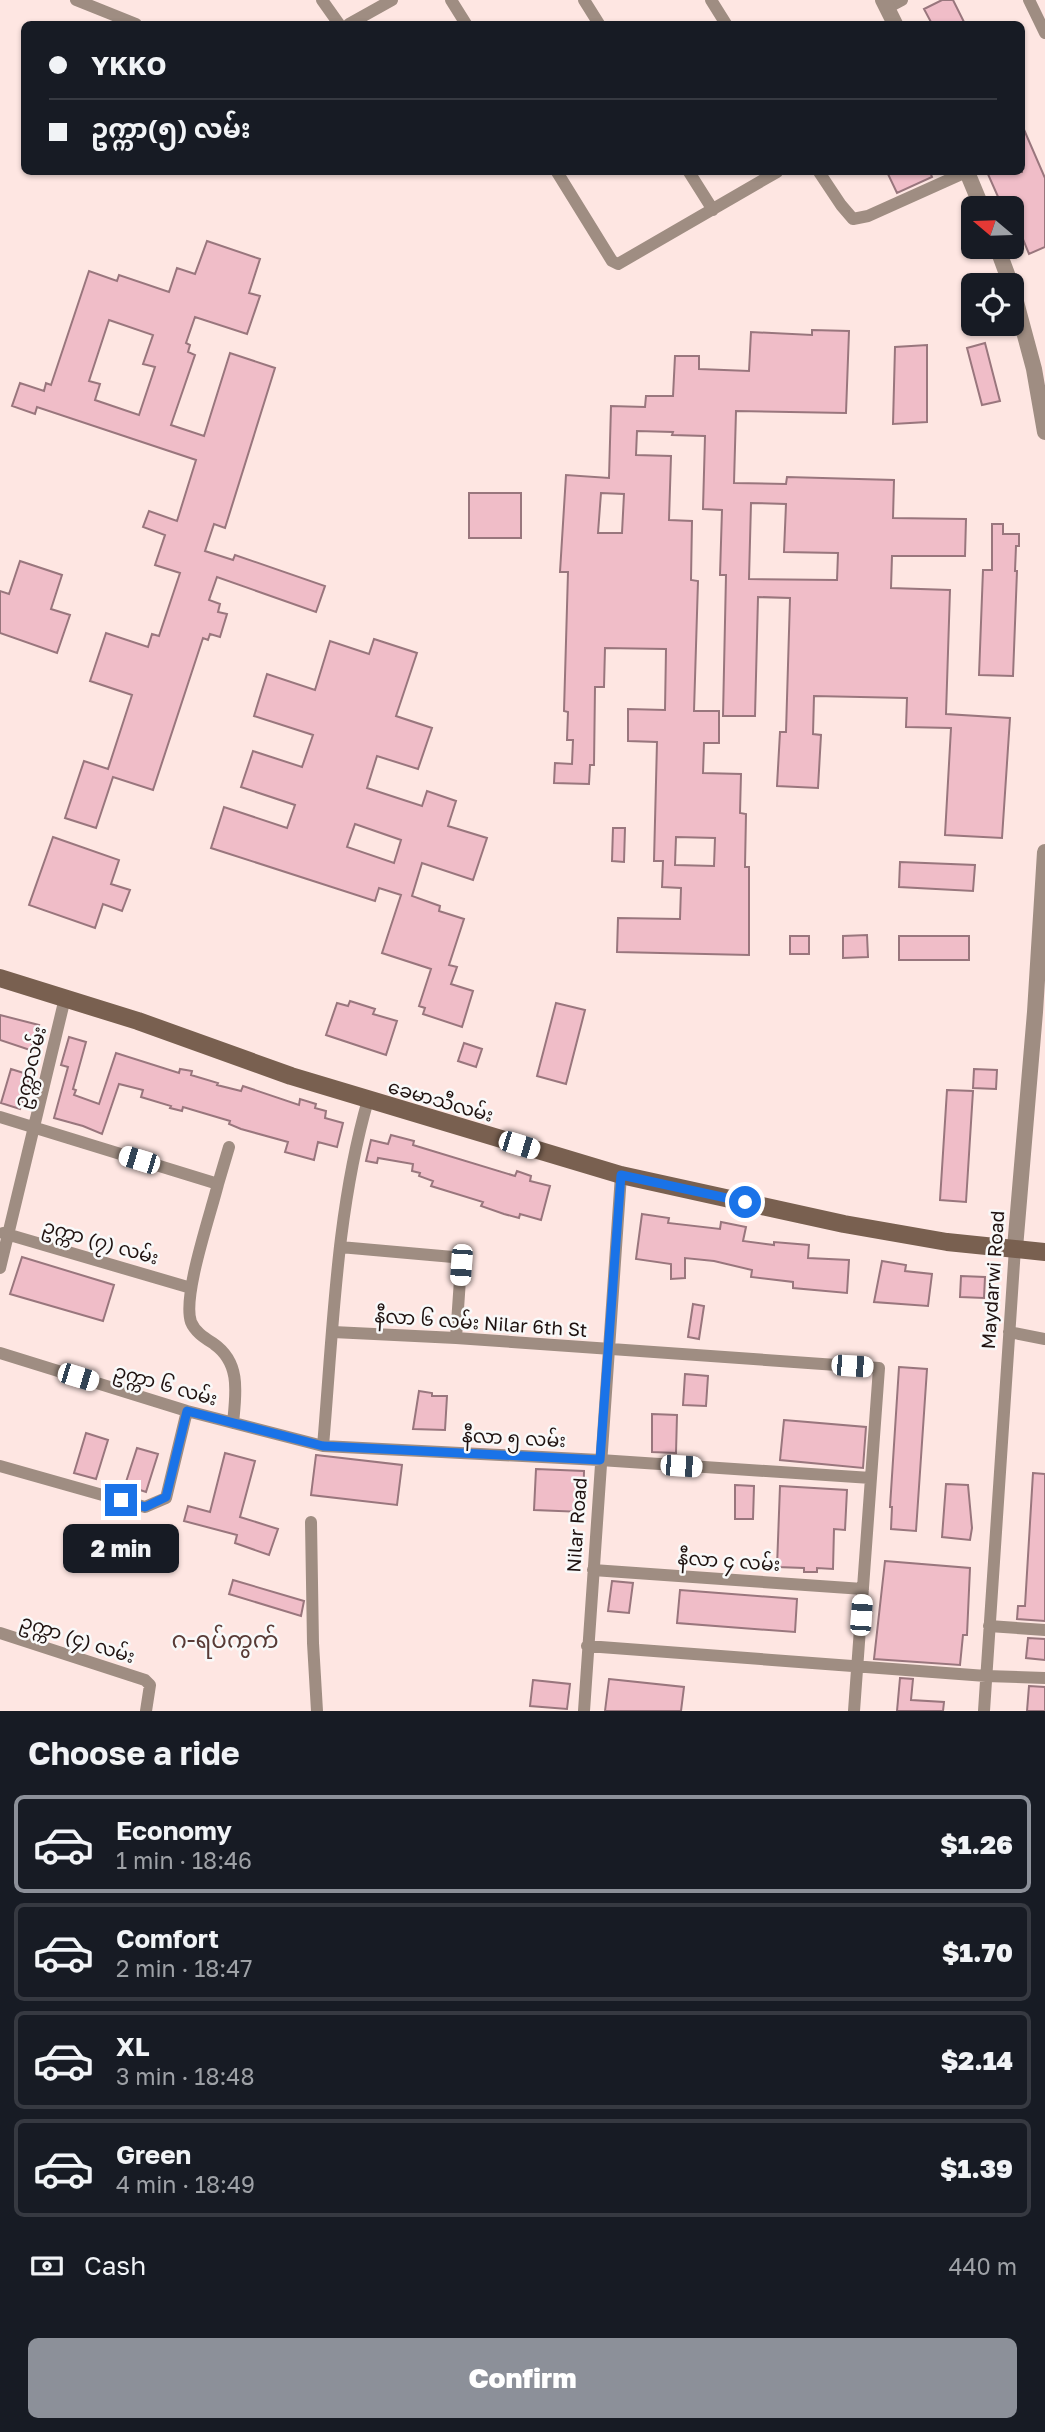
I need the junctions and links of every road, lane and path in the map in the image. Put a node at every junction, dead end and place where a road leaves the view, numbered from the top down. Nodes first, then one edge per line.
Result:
1 (76, 0) edge
2 (322, 0) edge
3 (392, 0) edge
4 (450, 0) edge
5 (584, 0) edge
6 (711, 0) edge
7 (902, 0) edge
8 (1030, 0) edge
9 (885, 4) edge
10 (128, 21) edge
11 (337, 21) edge
12 (354, 21) edge
13 (464, 21) edge
14 (597, 21) edge
15 (724, 21) edge
16 (894, 21) edge
17 (1045, 33) edge
18 (559, 175) edge
19 (691, 175) edge
20 (771, 175) edge
21 (821, 175) edge
22 (960, 175) edge
23 (968, 175) edge
24 (977, 196) edge
25 (713, 210) junction
26 (1024, 322) edge
27 (1040, 367) edge
28 (1045, 432) edge
29 (1045, 852) edge
30 (1043, 909) edge
31 (0, 978) edge
32 (65, 998) junction
33 (1040, 1013) edge
34 (368, 1100) junction
35 (0, 1117) edge
36 (34, 1127) junction
37 (229, 1147) dead end
38 (621, 1175) junction
39 (218, 1184) junction
40 (4, 1233) edge
41 (340, 1247) junction
42 (1015, 1248) junction
43 (1045, 1252) edge
44 (0, 1268) edge
45 (191, 1288) junction
46 (333, 1332) junction
47 (1009, 1332) junction
48 (456, 1338) junction
49 (1045, 1339) edge
50 (608, 1350) junction
51 (0, 1353) edge
52 (187, 1411) junction
53 (233, 1423) junction
54 (323, 1446) junction
55 (600, 1460) junction
56 (0, 1466) edge
57 (871, 1478) junction
58 (311, 1522) dead end
59 (593, 1570) junction
60 (863, 1589) junction
61 (989, 1626) junction
62 (1045, 1630) edge
63 (0, 1633) edge
64 (587, 1646) junction
65 (857, 1667) junction
66 (986, 1676) junction
67 (1045, 1678) edge
68 (146, 1711) edge
69 (317, 1711) edge
70 (584, 1711) edge
71 (853, 1711) edge
72 (984, 1711) edge

1 - 10 street
2 - 11 street
3 - 12 street
4 - 13 street
5 - 14 street
6 - 15 street
7 - 9 street
8 - 17 street
9 - 16 street
18 - 25 street
19 - 25 street
20 - 25 street
21 - 22 street
23 - 24 street
26 - 27 street
27 - 28 street
29 - 30 street, Maydarwi Road
30 - 33 street, Maydarwi Road
31 - 32 main road, ခေမာသီလမ်း
32 - 34 main road, ခေမာသီလမ်း
32 - 36 street, ဥက္ကာလမ်း
33 - 42 street, Maydarwi Road
34 - 38 main road, ခေမာသီလမ်း
34 - 41 street
35 - 36 street
36 - 39 street
36 - 40 street, ဥက္ကာလမ်း
37 - 39 street
38 - 42 main road, ခေမာသီလမ်း
38 - 50 street, Nilar Road
39 - 45 street
40 - 44 street, ဥက္ကာလမ်း
40 - 45 street, ဥက္ကာ (၇) လမ်း
41 - 46 street
41 - 48 street
42 - 43 main road, ခေမာသီလမ်း
42 - 47 street, Maydarwi Road
45 - 53 street
46 - 48 street, နီလာ ၆ လမ်း Nilar 6th St
46 - 54 street
47 - 49 street
47 - 61 street, Maydarwi Road
48 - 50 street, နီလာ ၆ လမ်း Nilar 6th St
50 - 55 street, Nilar Road
50 - 57 street, နီလာ ၆ လမ်း Nilar 6th St
51 - 52 street, ဥက္ကာ ၆ လမ်း
52 - 53 street, ဥက္ကာ ၆ လမ်း
52 - 56 street
53 - 54 street, ဥက္ကာ ၆ လမ်း
54 - 55 street, နီလာ ၅ လမ်း
55 - 57 street, နီလာ ၅ လမ်း
55 - 59 street, Nilar Road
57 - 60 street
58 - 69 street
59 - 60 street, နီလာ ၄ လမ်း
59 - 64 street, Nilar Road
60 - 65 street
61 - 62 street
61 - 66 street, Maydarwi Road
63 - 68 street, ဥက္ကာ (၄) လမ်း
64 - 65 street
64 - 70 street, Nilar Road
65 - 66 street
65 - 71 street
66 - 67 street
66 - 72 street, Maydarwi Road

